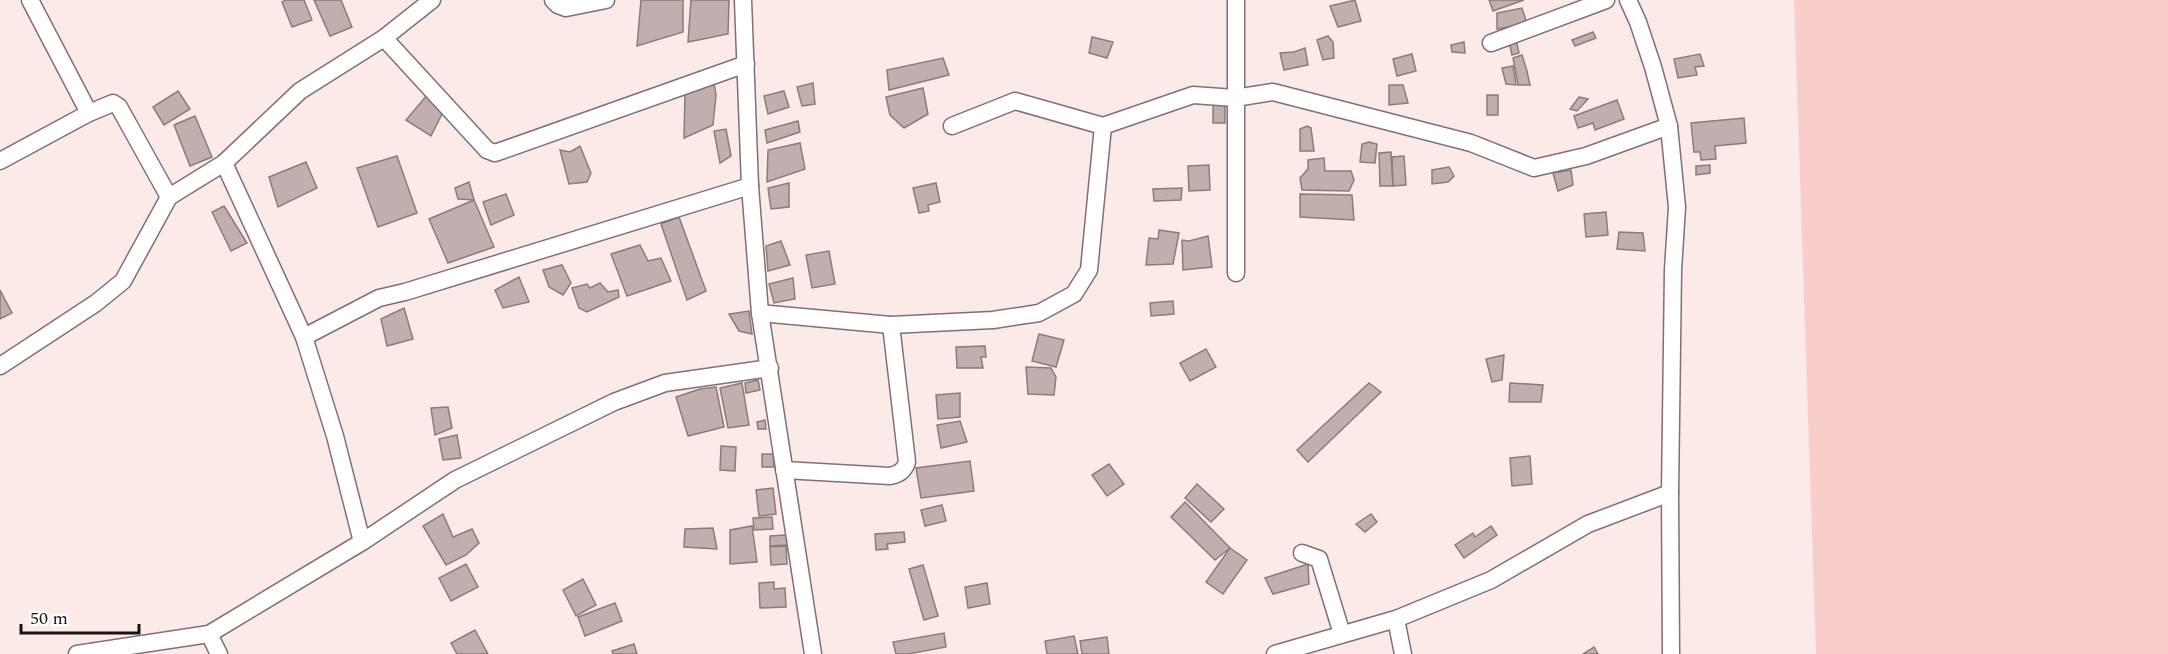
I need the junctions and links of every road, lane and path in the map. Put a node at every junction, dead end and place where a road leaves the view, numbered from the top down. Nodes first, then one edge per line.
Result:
1 (30, 0) edge
2 (432, 0) edge
3 (553, 0) edge
4 (606, 0) edge
5 (743, 0) edge
6 (1236, 0) edge
7 (1606, 0) edge
8 (1628, 0) edge
9 (384, 38) junction
10 (1491, 43) dead end
11 (746, 64) junction
12 (1235, 98) junction
13 (89, 112) junction
14 (952, 126) dead end
15 (1103, 126) junction
16 (1669, 126) junction
17 (0, 162) edge
18 (224, 163) junction
19 (750, 186) junction
20 (168, 197) junction
21 (1236, 273) dead end
22 (760, 313) junction
23 (891, 325) junction
24 (304, 337) junction
25 (0, 366) edge
26 (770, 368) junction
27 (784, 470) junction
28 (1670, 493) junction
29 (362, 542) junction
30 (1302, 553) dead end
31 (1396, 619) junction
32 (209, 634) junction
33 (1342, 634) junction
34 (77, 654) edge
35 (219, 654) edge
36 (813, 654) edge
37 (1275, 654) edge
38 (1403, 654) edge
39 (1671, 654) edge

1 - 13 street
2 - 9 street
3 - 4 street
5 - 11 street
6 - 12 street
7 - 10 street
8 - 16 street
9 - 11 street
9 - 18 street
11 - 19 street
12 - 15 street
12 - 16 street
12 - 21 street
13 - 17 street
13 - 20 street
14 - 15 street
15 - 23 street
16 - 28 street
18 - 20 street
18 - 24 street
19 - 22 street
19 - 24 street
20 - 25 street
22 - 23 street
22 - 26 street
23 - 27 street
24 - 29 street
26 - 27 street
26 - 29 street
27 - 36 street
28 - 31 street
28 - 39 street
29 - 32 street
30 - 33 street
31 - 33 street
31 - 38 street
32 - 34 street
32 - 35 street
33 - 37 street

